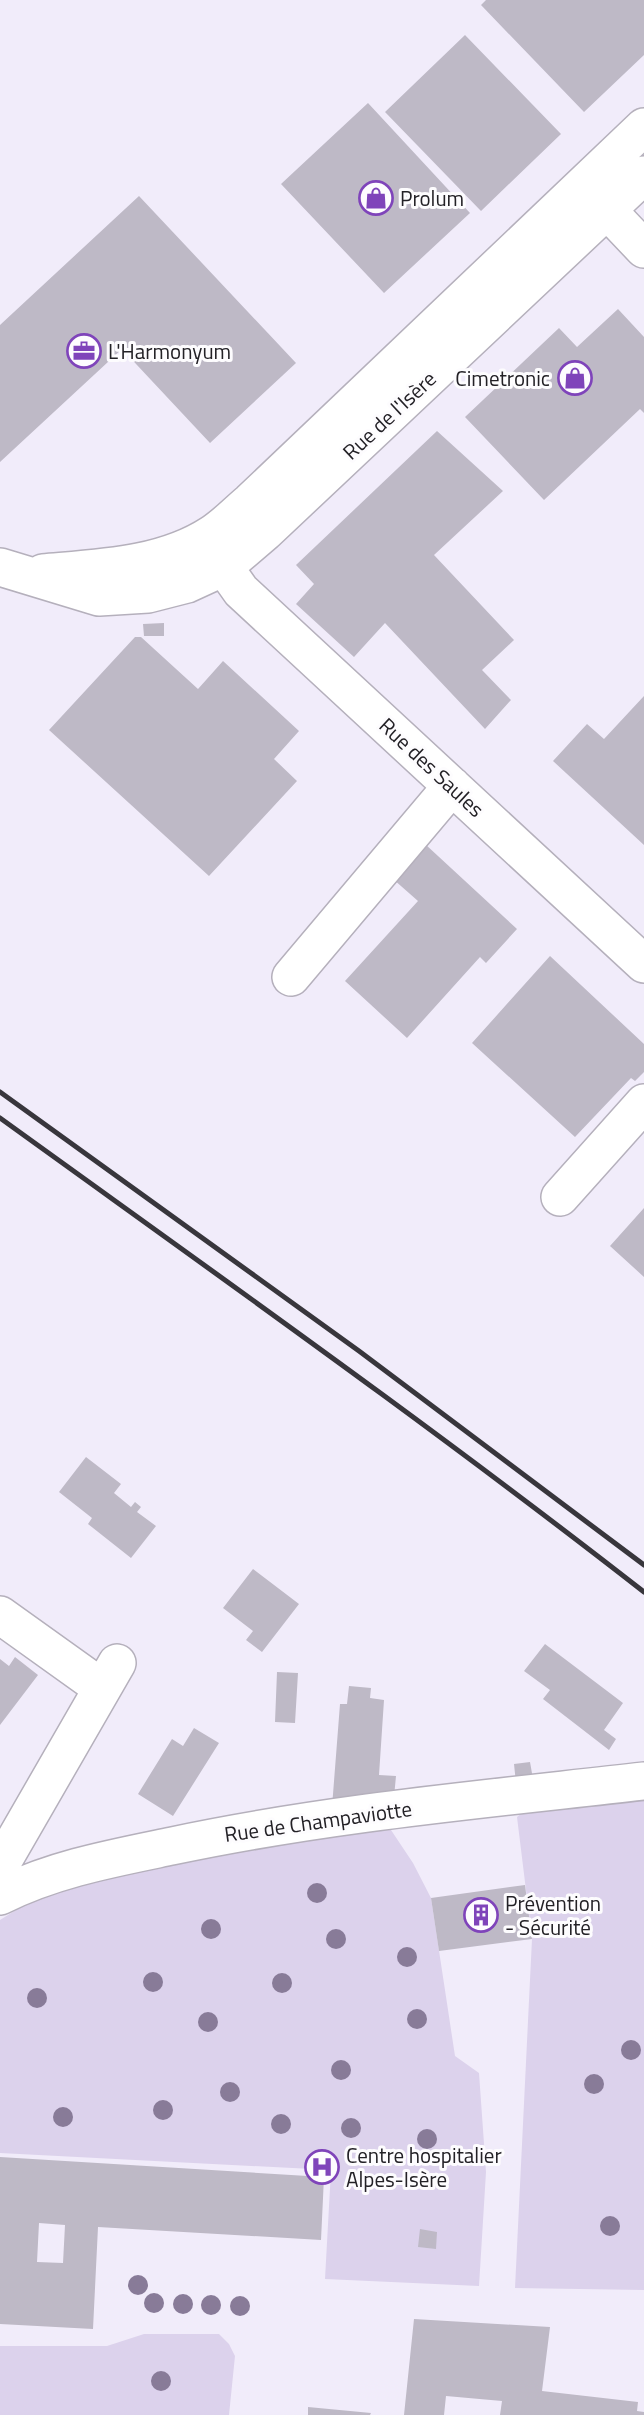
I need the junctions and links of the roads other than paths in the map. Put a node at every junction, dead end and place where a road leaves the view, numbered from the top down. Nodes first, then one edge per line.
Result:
1 (644, 127) edge
2 (644, 175) edge
3 (607, 210) junction
4 (644, 249) edge
5 (232, 517) junction
6 (224, 567) junction
7 (13, 571) edge
8 (452, 786) junction
9 (644, 964) edge
10 (291, 977) dead end
11 (644, 1103) edge
12 (560, 1196) dead end
13 (0, 1615) edge
14 (644, 1781) edge
15 (0, 1866) edge
16 (0, 1896) edge

1 - 5 street, Rue de l'Isère
2 - 3 street, Rue de l'Isère
3 - 4 street
3 - 6 street, Rue de l'Isère
5 - 6 street
5 - 7 street, Rue de l'Isère
6 - 7 street, Rue de l'Isère
6 - 8 street, Rue des Saules
8 - 9 street, Rue des Saules
8 - 10 street
11 - 12 street
13 - 15 street
14 - 16 street, Rue de Champaviotte

